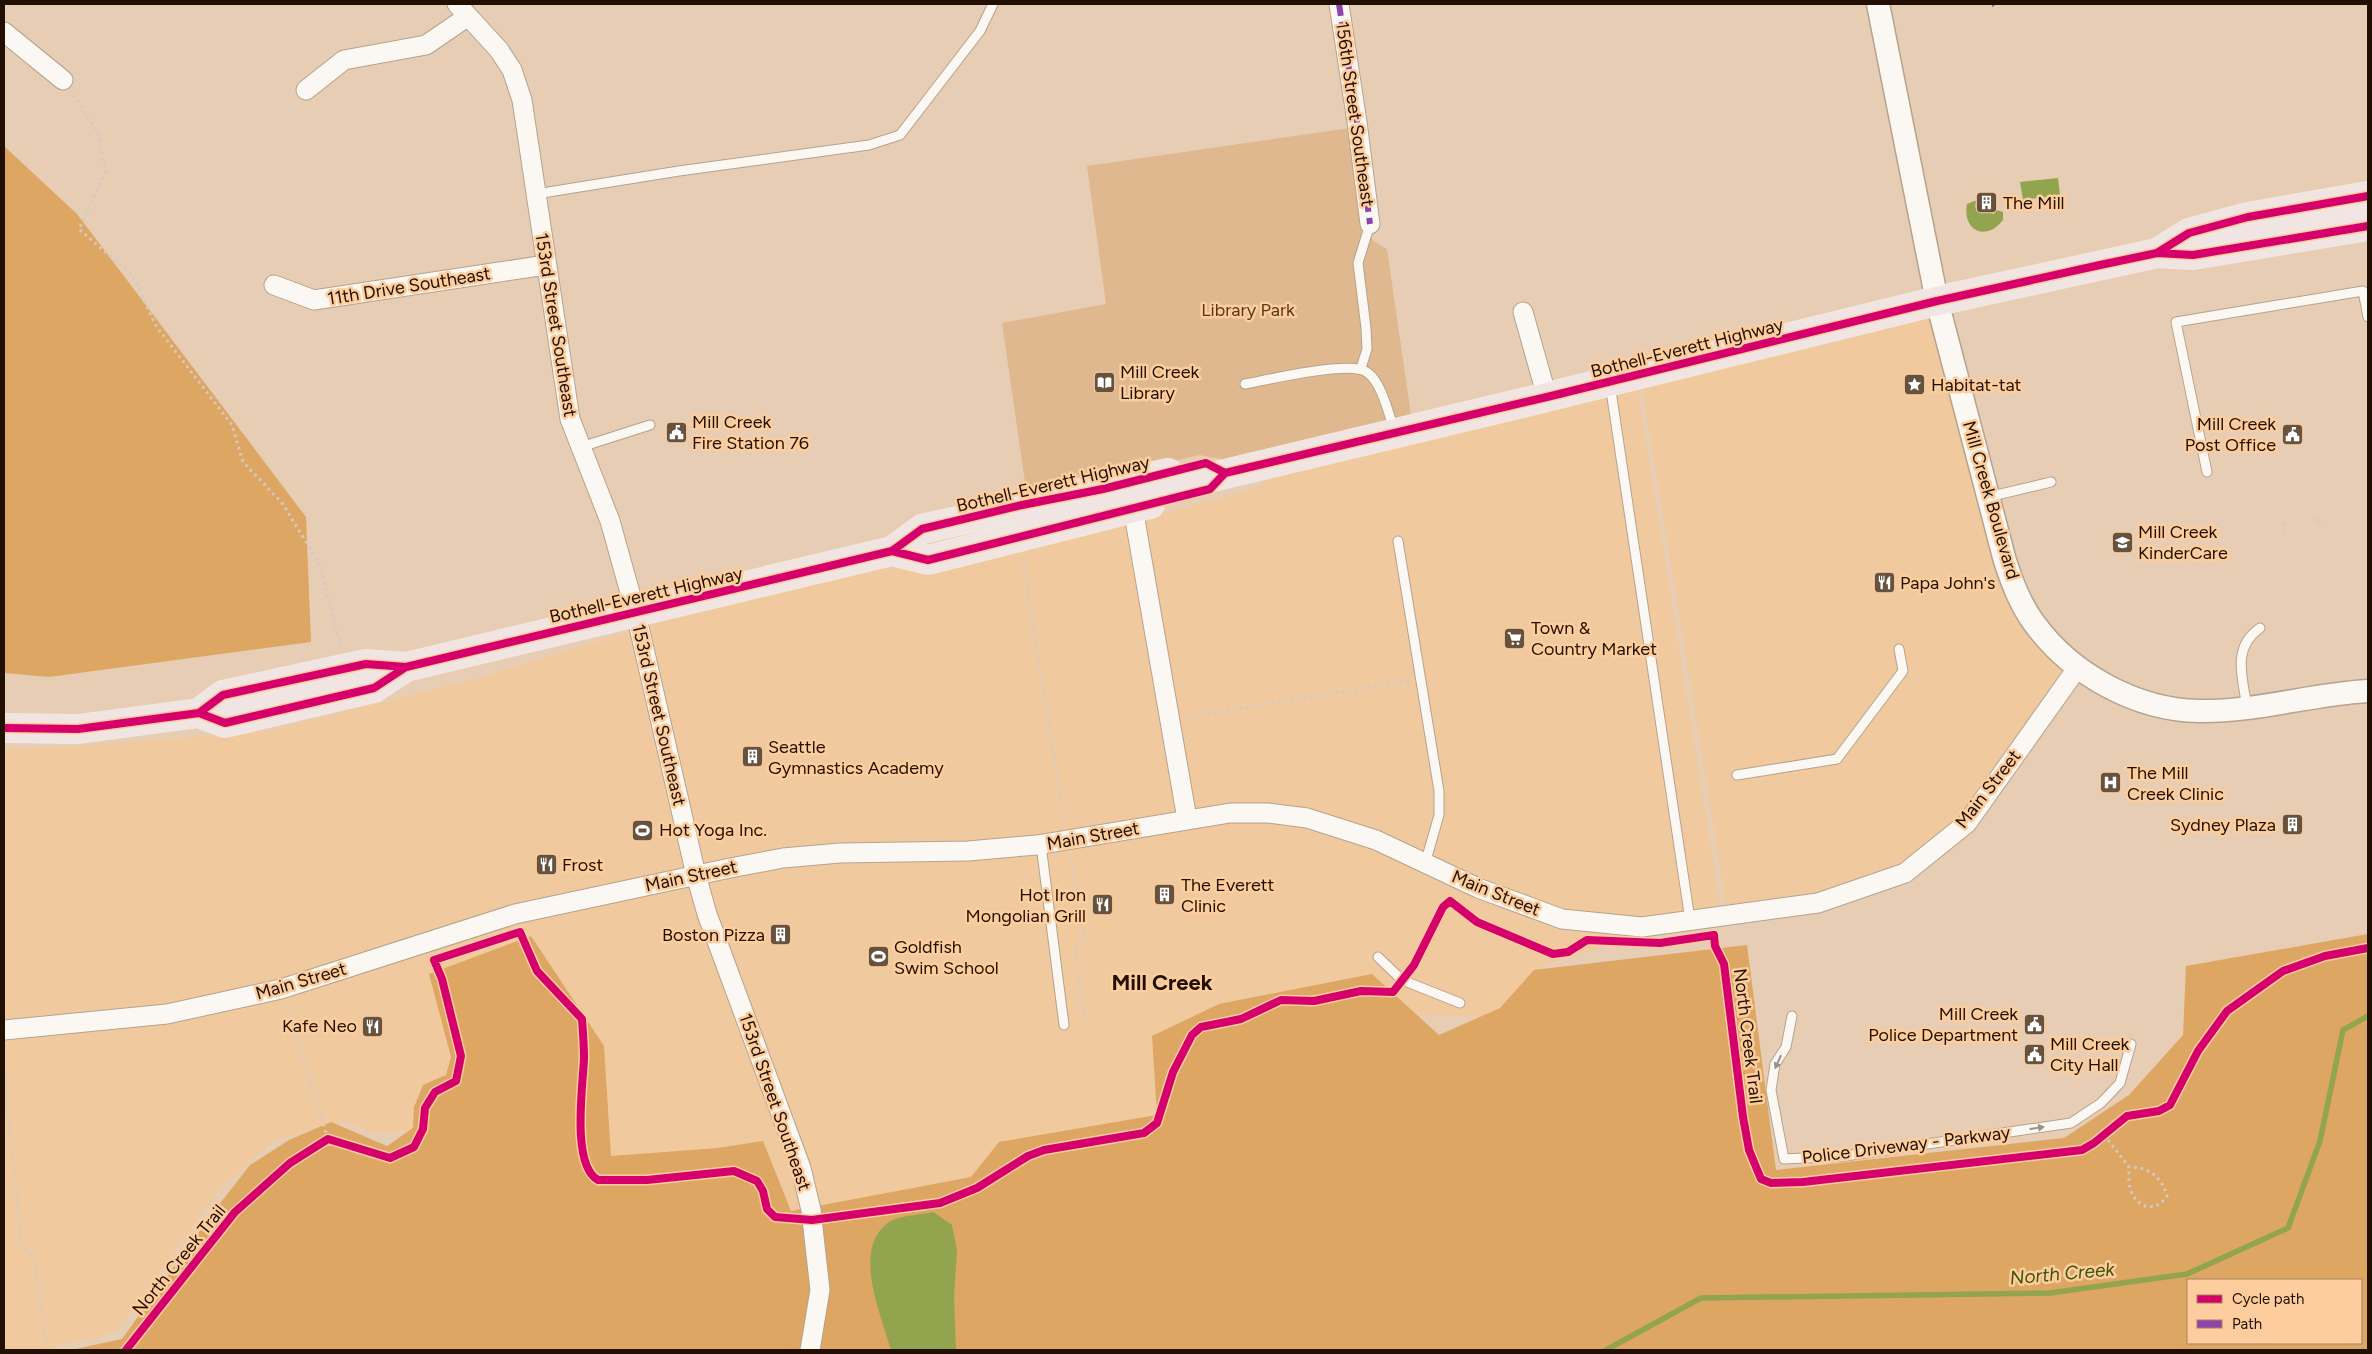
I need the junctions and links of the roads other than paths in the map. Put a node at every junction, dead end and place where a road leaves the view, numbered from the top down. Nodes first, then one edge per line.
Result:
1 (993, 4) edge
2 (1339, 4) edge
3 (1875, 8) edge
4 (462, 10) edge
5 (4, 32) edge
6 (62, 80) road end
7 (306, 90) dead end
8 (536, 194) junction
9 (2368, 196) edge
10 (1370, 224) joint
11 (2368, 226) edge
12 (2157, 252) junction
13 (546, 265) junction
14 (274, 285) dead end
15 (1937, 301) junction
16 (1523, 312) dead end
17 (2368, 318) edge
18 (1361, 368) junction
19 (1609, 382) junction
20 (1244, 384) dead end
21 (1548, 397) junction
22 (650, 425) dead end
23 (1395, 432) junction
24 (581, 447) junction
25 (1225, 472) junction
26 (2207, 472) dead end
27 (2051, 482) dead end
28 (1988, 497) junction
29 (1133, 508) junction
30 (1398, 541) dead end
31 (892, 551) junction
32 (636, 614) junction
33 (2260, 628) dead end
34 (1899, 649) dead end
35 (406, 667) junction
36 (2078, 667) junction
37 (2368, 691) edge
38 (2247, 708) junction
39 (199, 713) junction
40 (4, 728) edge
41 (1737, 775) dead end
42 (1186, 819) junction
43 (1040, 845) junction
44 (1425, 864) junction
45 (696, 875) junction
46 (1690, 920) junction
47 (1378, 956) dead end
48 (1460, 1003) dead end
49 (1792, 1016) dead end
50 (1064, 1025) dead end
51 (4, 1030) edge
52 (2131, 1044) dead end
53 (810, 1350) edge

1 - 8 lane
2 - 10 street, 156th Street Southeast
3 - 15 street, Mill Creek Boulevard
4 - 7 street
4 - 8 street, 153rd Street Southeast
5 - 6 street
8 - 13 street, 153rd Street Southeast
9 - 12 main road, Bothell-Everett Highway
10 - 18 lane
11 - 12 main road, Bothell-Everett Highway
12 - 15 main road, Bothell-Everett Highway
13 - 14 street, 11th Drive Southeast
13 - 24 street, 153rd Street Southeast
15 - 19 main road, Bothell-Everett Highway
15 - 28 street, Mill Creek Boulevard
16 - 21 street
17 - 26 lane
18 - 20 lane
18 - 23 lane
19 - 21 main road, Bothell-Everett Highway
19 - 46 lane
21 - 23 main road, Bothell-Everett Highway
22 - 24 lane
23 - 25 main road, Bothell-Everett Highway
24 - 32 street, 153rd Street Southeast
25 - 29 main road, Bothell-Everett Highway
25 - 31 main road, Bothell-Everett Highway
27 - 28 lane
28 - 36 street, Mill Creek Boulevard
29 - 31 main road, Bothell-Everett Highway
29 - 42 street
30 - 44 lane
31 - 32 main road, Bothell-Everett Highway
32 - 35 main road, Bothell-Everett Highway
32 - 45 street, 153rd Street Southeast
33 - 38 lane
34 - 41 lane
35 - 39 main road, Bothell-Everett Highway
35 - 39 main road, Bothell-Everett Highway
36 - 38 street, Mill Creek Boulevard
36 - 46 street, Main Street
37 - 38 street, Mill Creek Boulevard
39 - 40 main road, Bothell-Everett Highway
42 - 43 street, Main Street
42 - 44 street, Main Street
43 - 45 street, Main Street
43 - 50 lane
44 - 46 street, Main Street
45 - 51 street, Main Street
45 - 53 street, 153rd Street Southeast
47 - 48 lane
49 -> 52 lane, Police Driveway - Parkway

